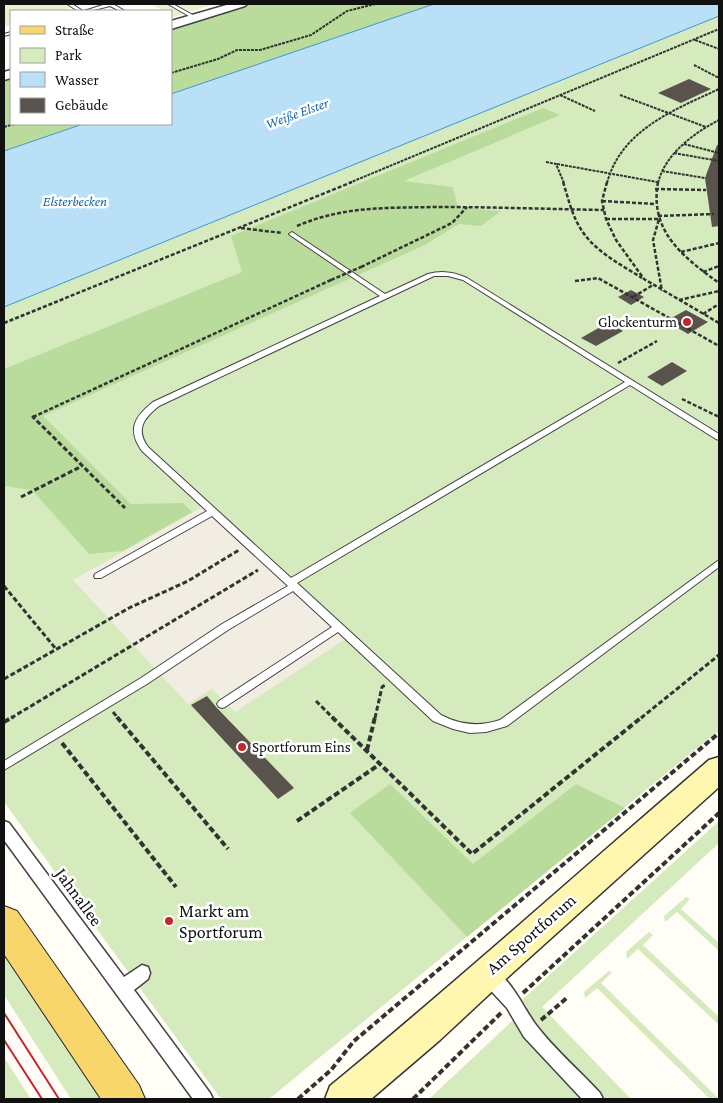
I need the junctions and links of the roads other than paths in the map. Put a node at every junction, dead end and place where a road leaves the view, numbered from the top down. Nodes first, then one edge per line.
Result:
1 (111, 4) edge
2 (170, 4) edge
3 (241, 4) edge
4 (90, 10) edge
5 (196, 18) junction
6 (172, 25) edge
7 (292, 234) road end
8 (384, 296) junction
9 (630, 382) junction
10 (719, 437) edge
11 (213, 512) junction
12 (719, 563) edge
13 (98, 576) dead end
14 (292, 585) junction
15 (338, 627) junction
16 (222, 704) dead end
17 (4, 766) edge
18 (719, 769) edge
19 (4, 828) edge
20 (4, 923) edge
21 (142, 973) dead end
22 (486, 974) junction
23 (122, 989) junction
24 (125, 1099) edge
25 (204, 1099) edge
26 (343, 1099) edge
27 (594, 1099) edge

1 - 4 lane
2 - 5 lane
3 - 5 street
5 - 6 street
7 - 8 lane
8 - 9 lane
8 - 11 lane
9 - 10 lane
9 - 14 lane
11 - 13 lane
11 - 14 lane
12 - 15 lane
14 - 15 lane
14 - 17 lane
15 - 16 lane
18 - 22 main road, Am Sportforum
19 - 23 street, Jahnallee
20 - 24 main road
21 - 23 street
22 - 26 main road, Am Sportforum
22 - 27 street
23 - 25 street, Jahnallee

